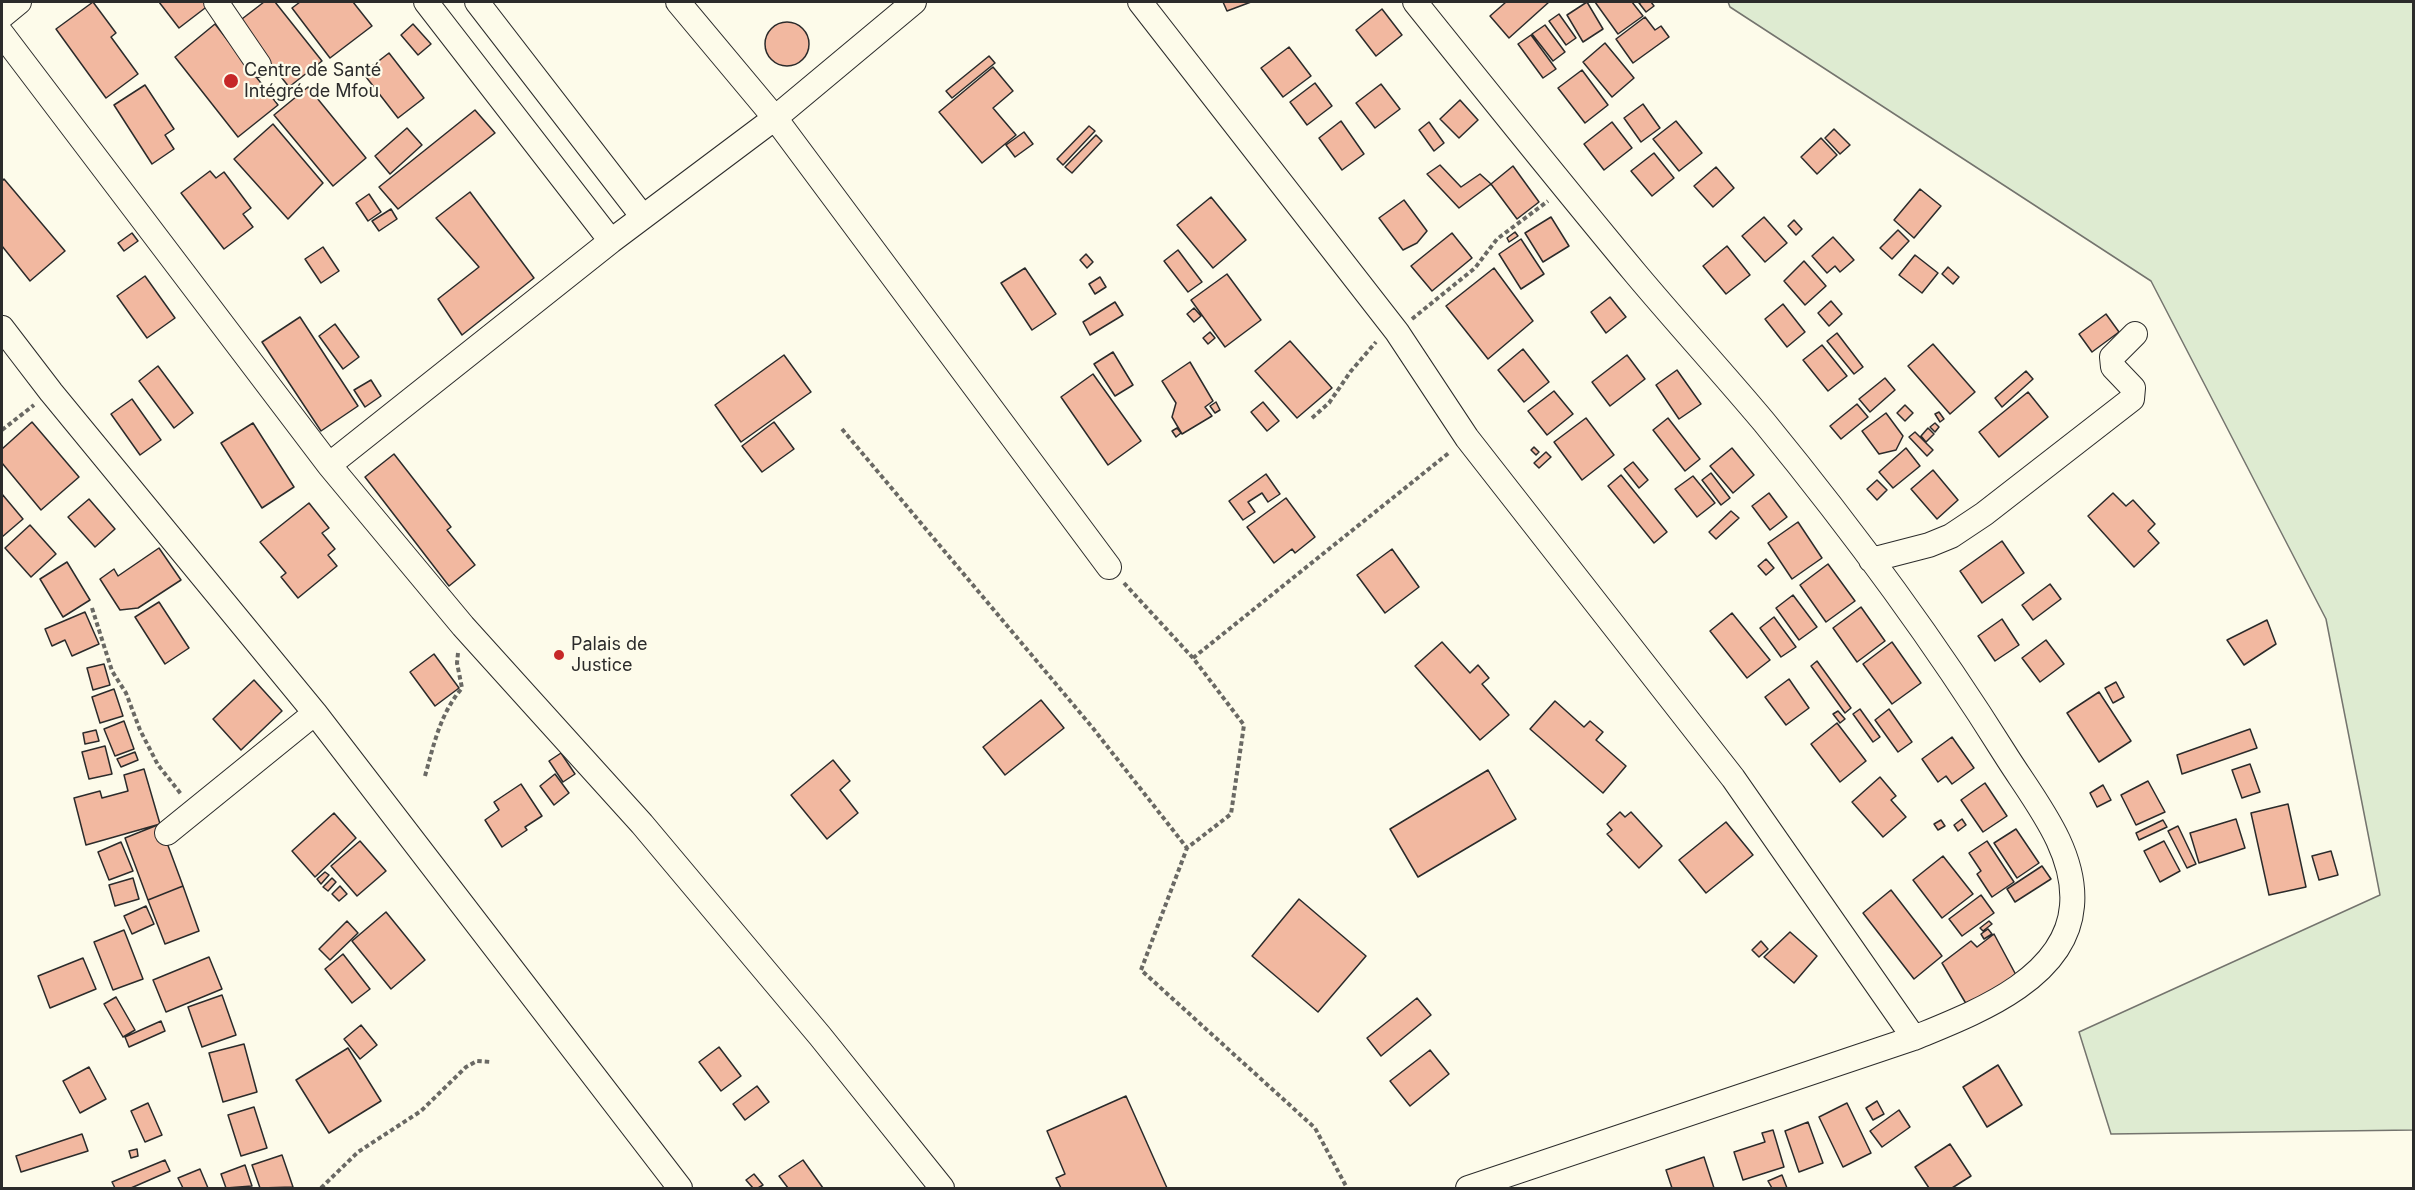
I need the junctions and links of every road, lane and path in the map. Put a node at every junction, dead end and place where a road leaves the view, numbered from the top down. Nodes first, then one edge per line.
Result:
1 (19, 2) edge
2 (216, 2) edge
3 (426, 2) edge
4 (477, 2) edge
5 (678, 2) edge
6 (914, 2) edge
7 (1140, 2) edge
8 (1415, 2) edge
9 (2, 16) edge
10 (2, 34) edge
11 (259, 65) dead end
12 (775, 118) junction
13 (1566, 188) junction
14 (643, 217) junction
15 (611, 241) junction
16 (2, 328) edge
17 (1397, 332) junction
18 (2135, 334) dead end
19 (51, 392) junction
20 (1312, 418) dead end
21 (842, 429) dead end
22 (2, 430) edge
23 (1467, 438) junction
24 (329, 465) junction
25 (1870, 560) junction
26 (1109, 567) joint
27 (92, 608) dead end
28 (463, 626) junction
29 (1193, 658) junction
30 (315, 713) junction
31 (425, 776) dead end
32 (192, 813) junction
33 (167, 833) dead end
34 (1187, 848) junction
35 (1914, 1038) junction
36 (491, 1062) dead end
37 (321, 1188) edge
38 (680, 1188) edge
39 (942, 1188) edge
40 (1347, 1188) edge
41 (1468, 1188) edge

1 - 9 street
2 - 11 street
3 - 15 street
4 - 14 street
5 - 12 street
6 - 12 street
7 - 17 street
8 - 13 street
10 - 24 street
12 - 14 street
12 - 26 street
13 - 17 path
13 - 25 street
14 - 15 street
15 - 24 street
16 - 19 street
17 - 20 path
17 - 23 street
18 - 25 street
19 - 22 path
19 - 30 street
21 - 34 path
23 - 29 path
23 - 35 street
24 - 28 street
25 - 35 street
26 - 29 path
27 - 32 path
28 - 31 path
28 - 39 street
29 - 34 path
30 - 32 street
30 - 38 street
32 - 33 street
34 - 40 path
35 - 41 street
36 - 37 path

